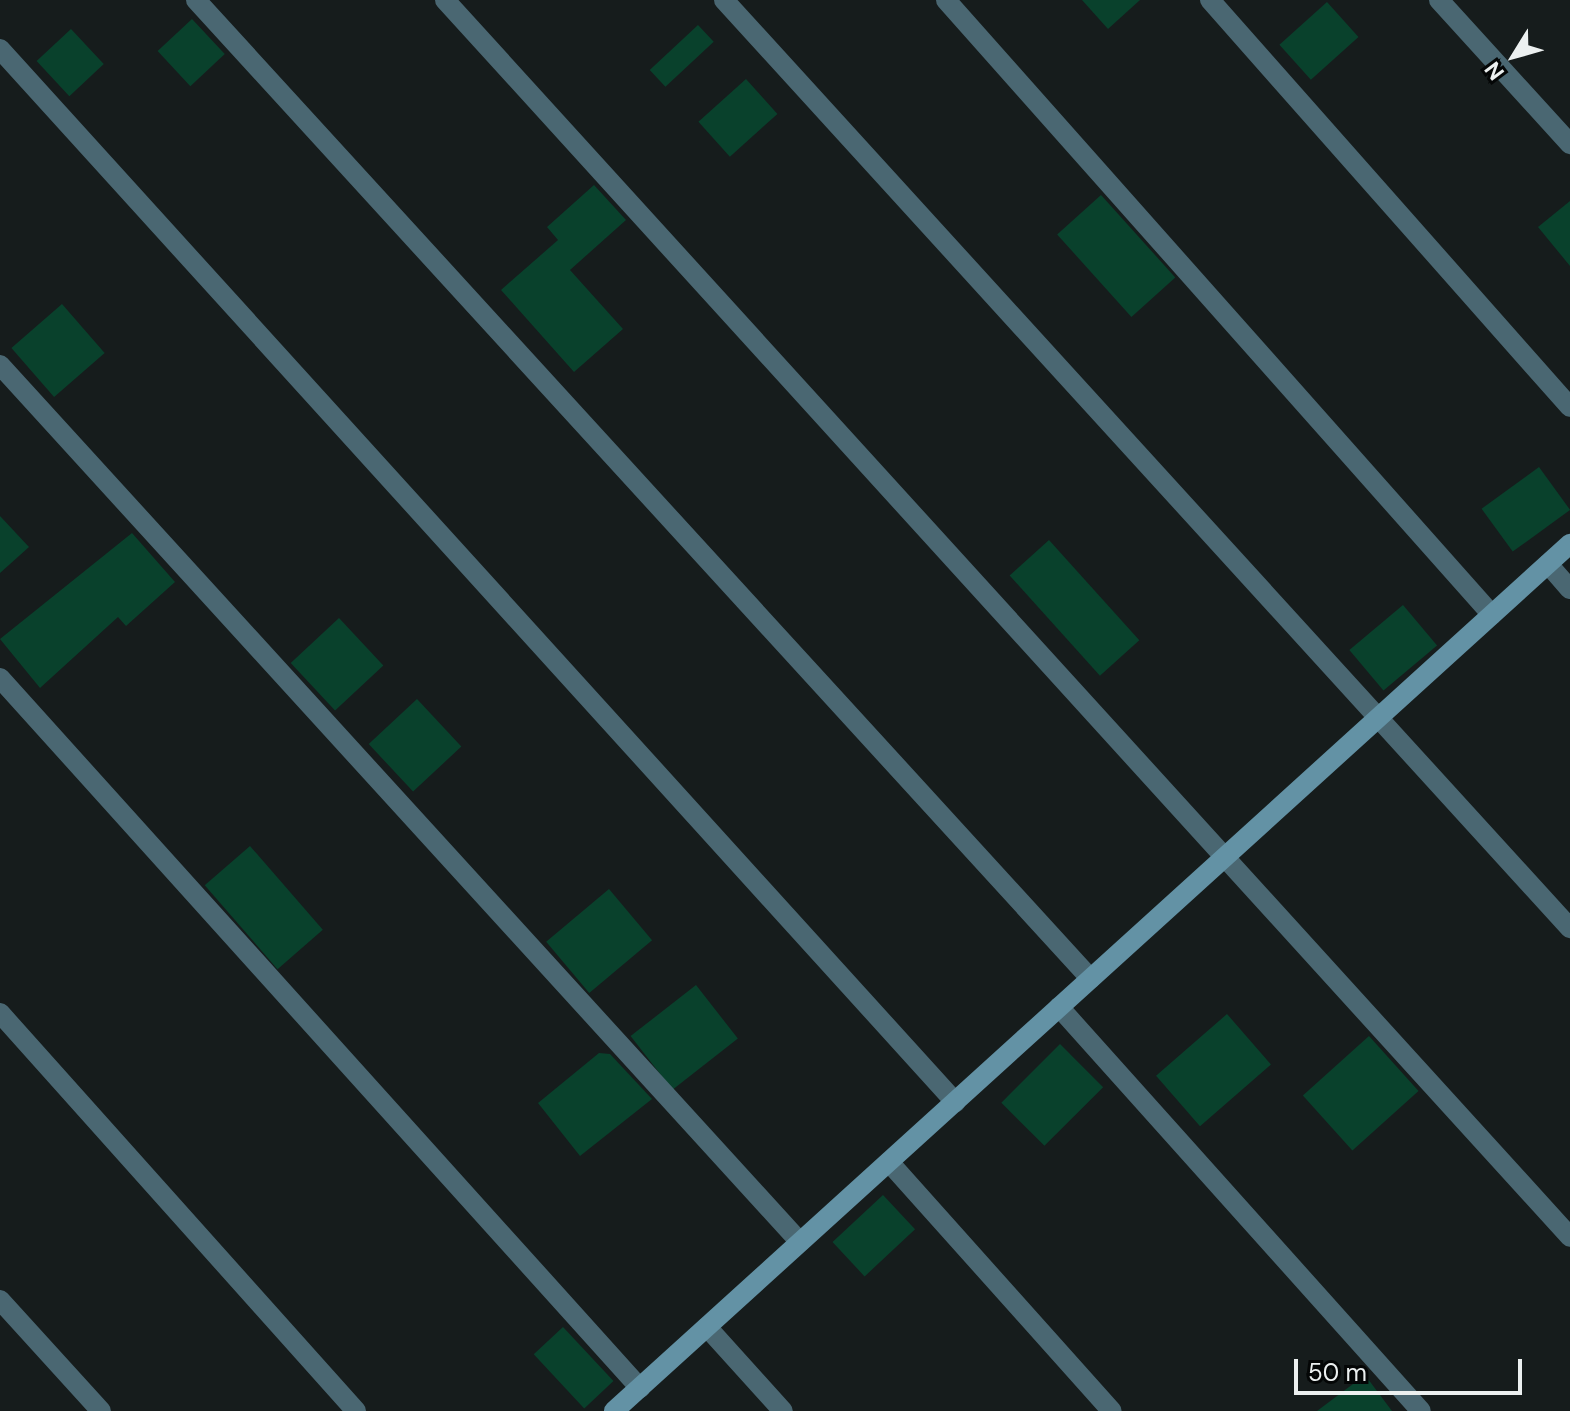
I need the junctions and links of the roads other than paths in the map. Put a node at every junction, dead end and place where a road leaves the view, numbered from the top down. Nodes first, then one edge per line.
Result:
1 (196, 0) edge
2 (445, 0) edge
3 (724, 0) edge
4 (946, 0) edge
5 (1210, 0) edge
6 (1439, 0) edge
7 (0, 49) edge
8 (1570, 144) edge
9 (0, 365) edge
10 (1570, 407) edge
11 (1570, 544) edge
12 (1548, 564) junction
13 (1570, 589) edge
14 (1492, 615) junction
15 (0, 678) edge
16 (1379, 718) junction
17 (1225, 857) junction
18 (1570, 928) edge
19 (1091, 979) junction
20 (1059, 1007) junction
21 (0, 1013) edge
22 (955, 1102) junction
23 (889, 1162) junction
24 (1570, 1237) edge
25 (800, 1242) junction
26 (0, 1300) edge
27 (707, 1327) junction
28 (640, 1388) junction
29 (101, 1411) edge
30 (356, 1411) edge
31 (614, 1411) edge
32 (783, 1411) edge
33 (1112, 1411) edge
34 (1421, 1411) edge

1 - 19 street
2 - 17 street
3 - 16 street
4 - 14 street
5 - 10 street
6 - 8 street
7 - 22 street
9 - 25 street
11 - 12 street
12 - 13 street
12 - 14 street
14 - 16 street
15 - 28 street
16 - 17 street
16 - 18 street
17 - 19 street
17 - 24 street
19 - 20 street
20 - 22 street
20 - 34 street
21 - 30 street
22 - 23 street
23 - 25 street
23 - 33 street
25 - 27 street
26 - 29 street
27 - 28 street
27 - 32 street
28 - 31 street

